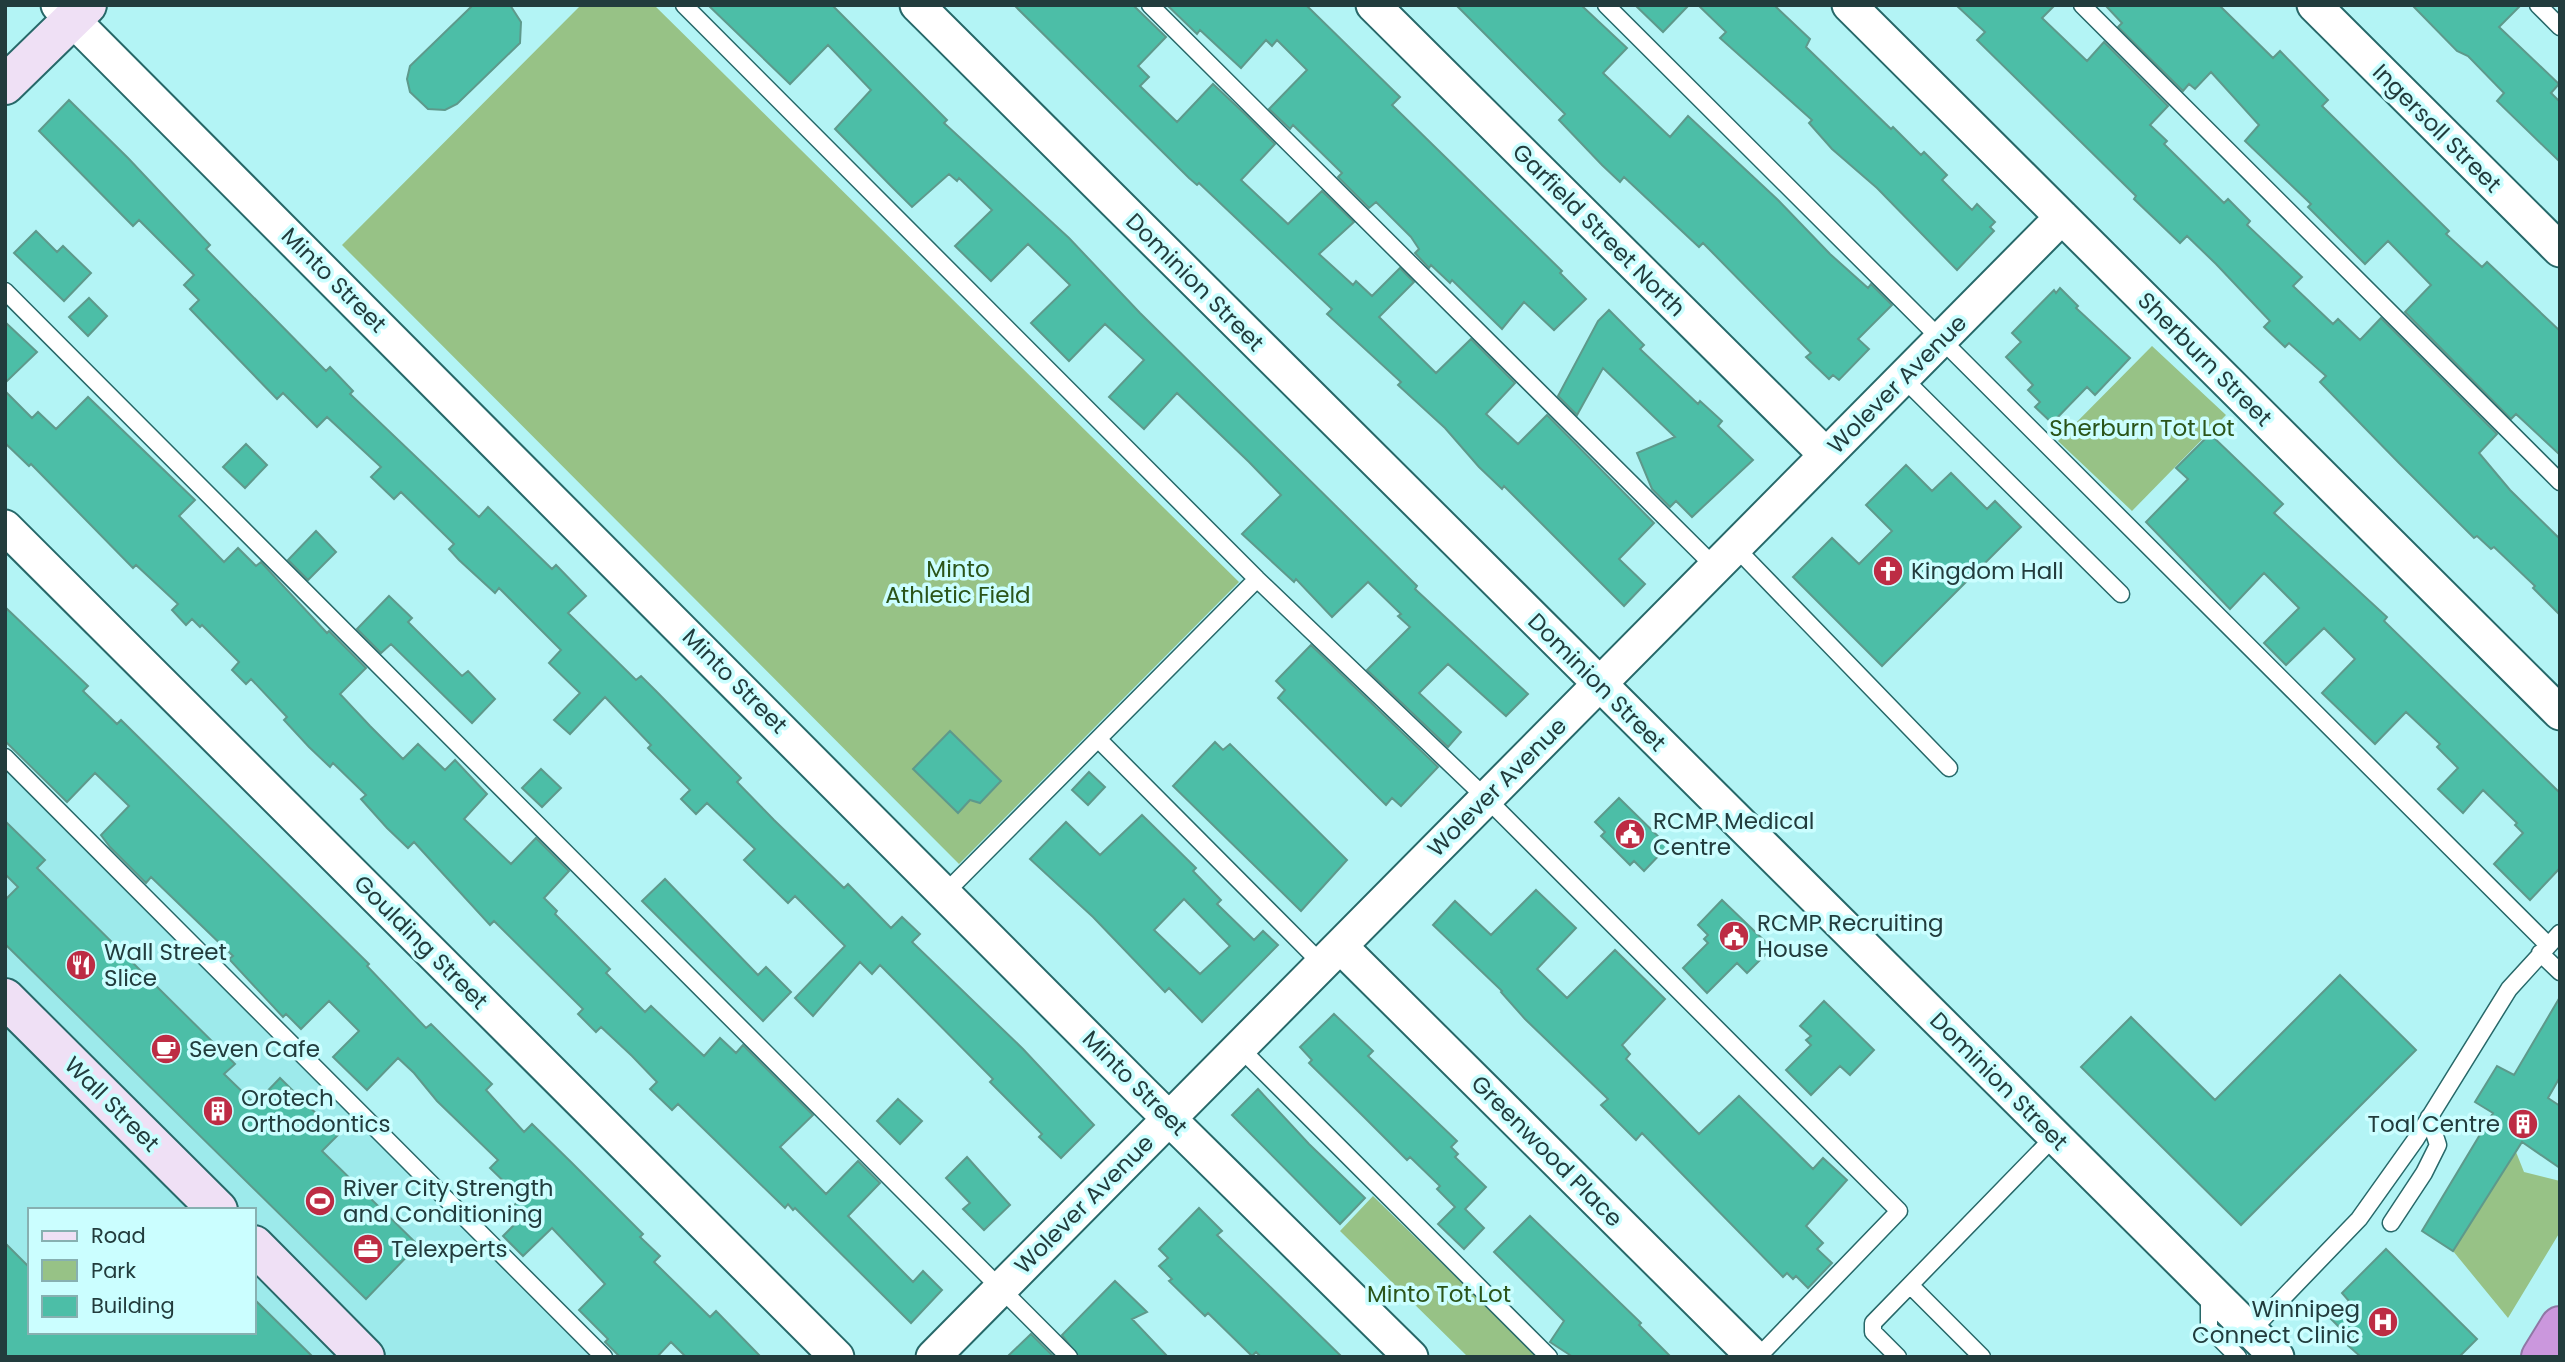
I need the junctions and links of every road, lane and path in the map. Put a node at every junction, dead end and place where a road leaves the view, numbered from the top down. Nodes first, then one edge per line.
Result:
1 (684, 5) edge
2 (917, 5) edge
3 (1150, 5) edge
4 (1373, 5) edge
5 (1606, 5) edge
6 (1849, 5) edge
7 (2082, 5) edge
8 (2314, 5) edge
9 (2538, 5) edge
10 (73, 10) edge
11 (2560, 27) edge
12 (5, 85) edge
13 (2062, 217) junction
14 (2560, 250) edge
15 (5, 291) edge
16 (1941, 339) junction
17 (1903, 378) junction
18 (1826, 455) junction
19 (2560, 482) edge
20 (5, 527) edge
21 (1725, 557) junction
22 (1257, 579) junction
23 (2121, 594) dead end
24 (1599, 684) junction
25 (2560, 713) edge
26 (1098, 739) junction
27 (5, 757) edge
28 (1948, 768) dead end
29 (1486, 798) junction
30 (946, 892) junction
31 (2560, 933) edge
32 (2543, 949) junction
33 (1331, 955) junction
34 (2560, 972) edge
35 (5, 998) edge
36 (1239, 1047) junction
37 (2429, 1117) junction
38 (1169, 1118) junction
39 (2055, 1136) junction
40 (216, 1208) edge
41 (2391, 1223) dead end
42 (256, 1247) edge
43 (1910, 1285) junction
44 (1000, 1289) junction
45 (2560, 1326) edge
46 (2245, 1344) edge
47 (365, 1357) edge
48 (604, 1357) edge
49 (836, 1357) edge
50 (933, 1357) edge
51 (1069, 1357) edge
52 (1411, 1357) edge
53 (1549, 1357) edge
54 (1756, 1357) edge
55 (1898, 1357) edge
56 (1982, 1357) edge
57 (2277, 1357) edge
58 (2541, 1357) edge

1 - 22 lane
2 - 24 street, Dominion Street
3 - 21 lane
4 - 18 street, Garfield Street North
5 - 16 lane
6 - 13 street, Sherburn Street
7 - 19 lane
8 - 14 street, Ingersoll Street
9 - 11 lane
10 - 12 main road
10 - 30 street, Minto Street
13 - 16 street, Wolever Avenue
13 - 25 street, Sherburn Street
15 - 44 lane
16 - 17 street, Wolever Avenue
16 - 32 lane
17 - 18 street, Wolever Avenue
17 - 23 lane
18 - 21 street, Wolever Avenue
20 - 49 street, Goulding Street
21 - 24 street, Wolever Avenue
21 - 28 lane
22 - 26 lane
22 - 29 lane
24 - 29 street, Wolever Avenue
24 - 39 street, Dominion Street
26 - 30 lane
26 - 33 lane
27 - 48 lane
29 - 33 street, Wolever Avenue
29 - 54 lane
30 - 38 street, Minto Street
31 - 32 lane
32 - 34 lane
32 - 37 lane
33 - 36 street, Wolever Avenue
33 - 54 street, Greenwood Place
35 - 40 main road, Wall Street
36 - 38 street, Wolever Avenue
36 - 53 lane
37 - 41 lane
37 - 46 lane
38 - 44 street, Wolever Avenue
38 - 52 street, Minto Street
39 - 43 lane
39 - 46 street, Dominion Street
42 - 47 main road
43 - 55 lane
43 - 56 lane
44 - 50 street, Wolever Avenue
44 - 51 lane
45 - 58 highway
46 - 57 street, Dominion Street

